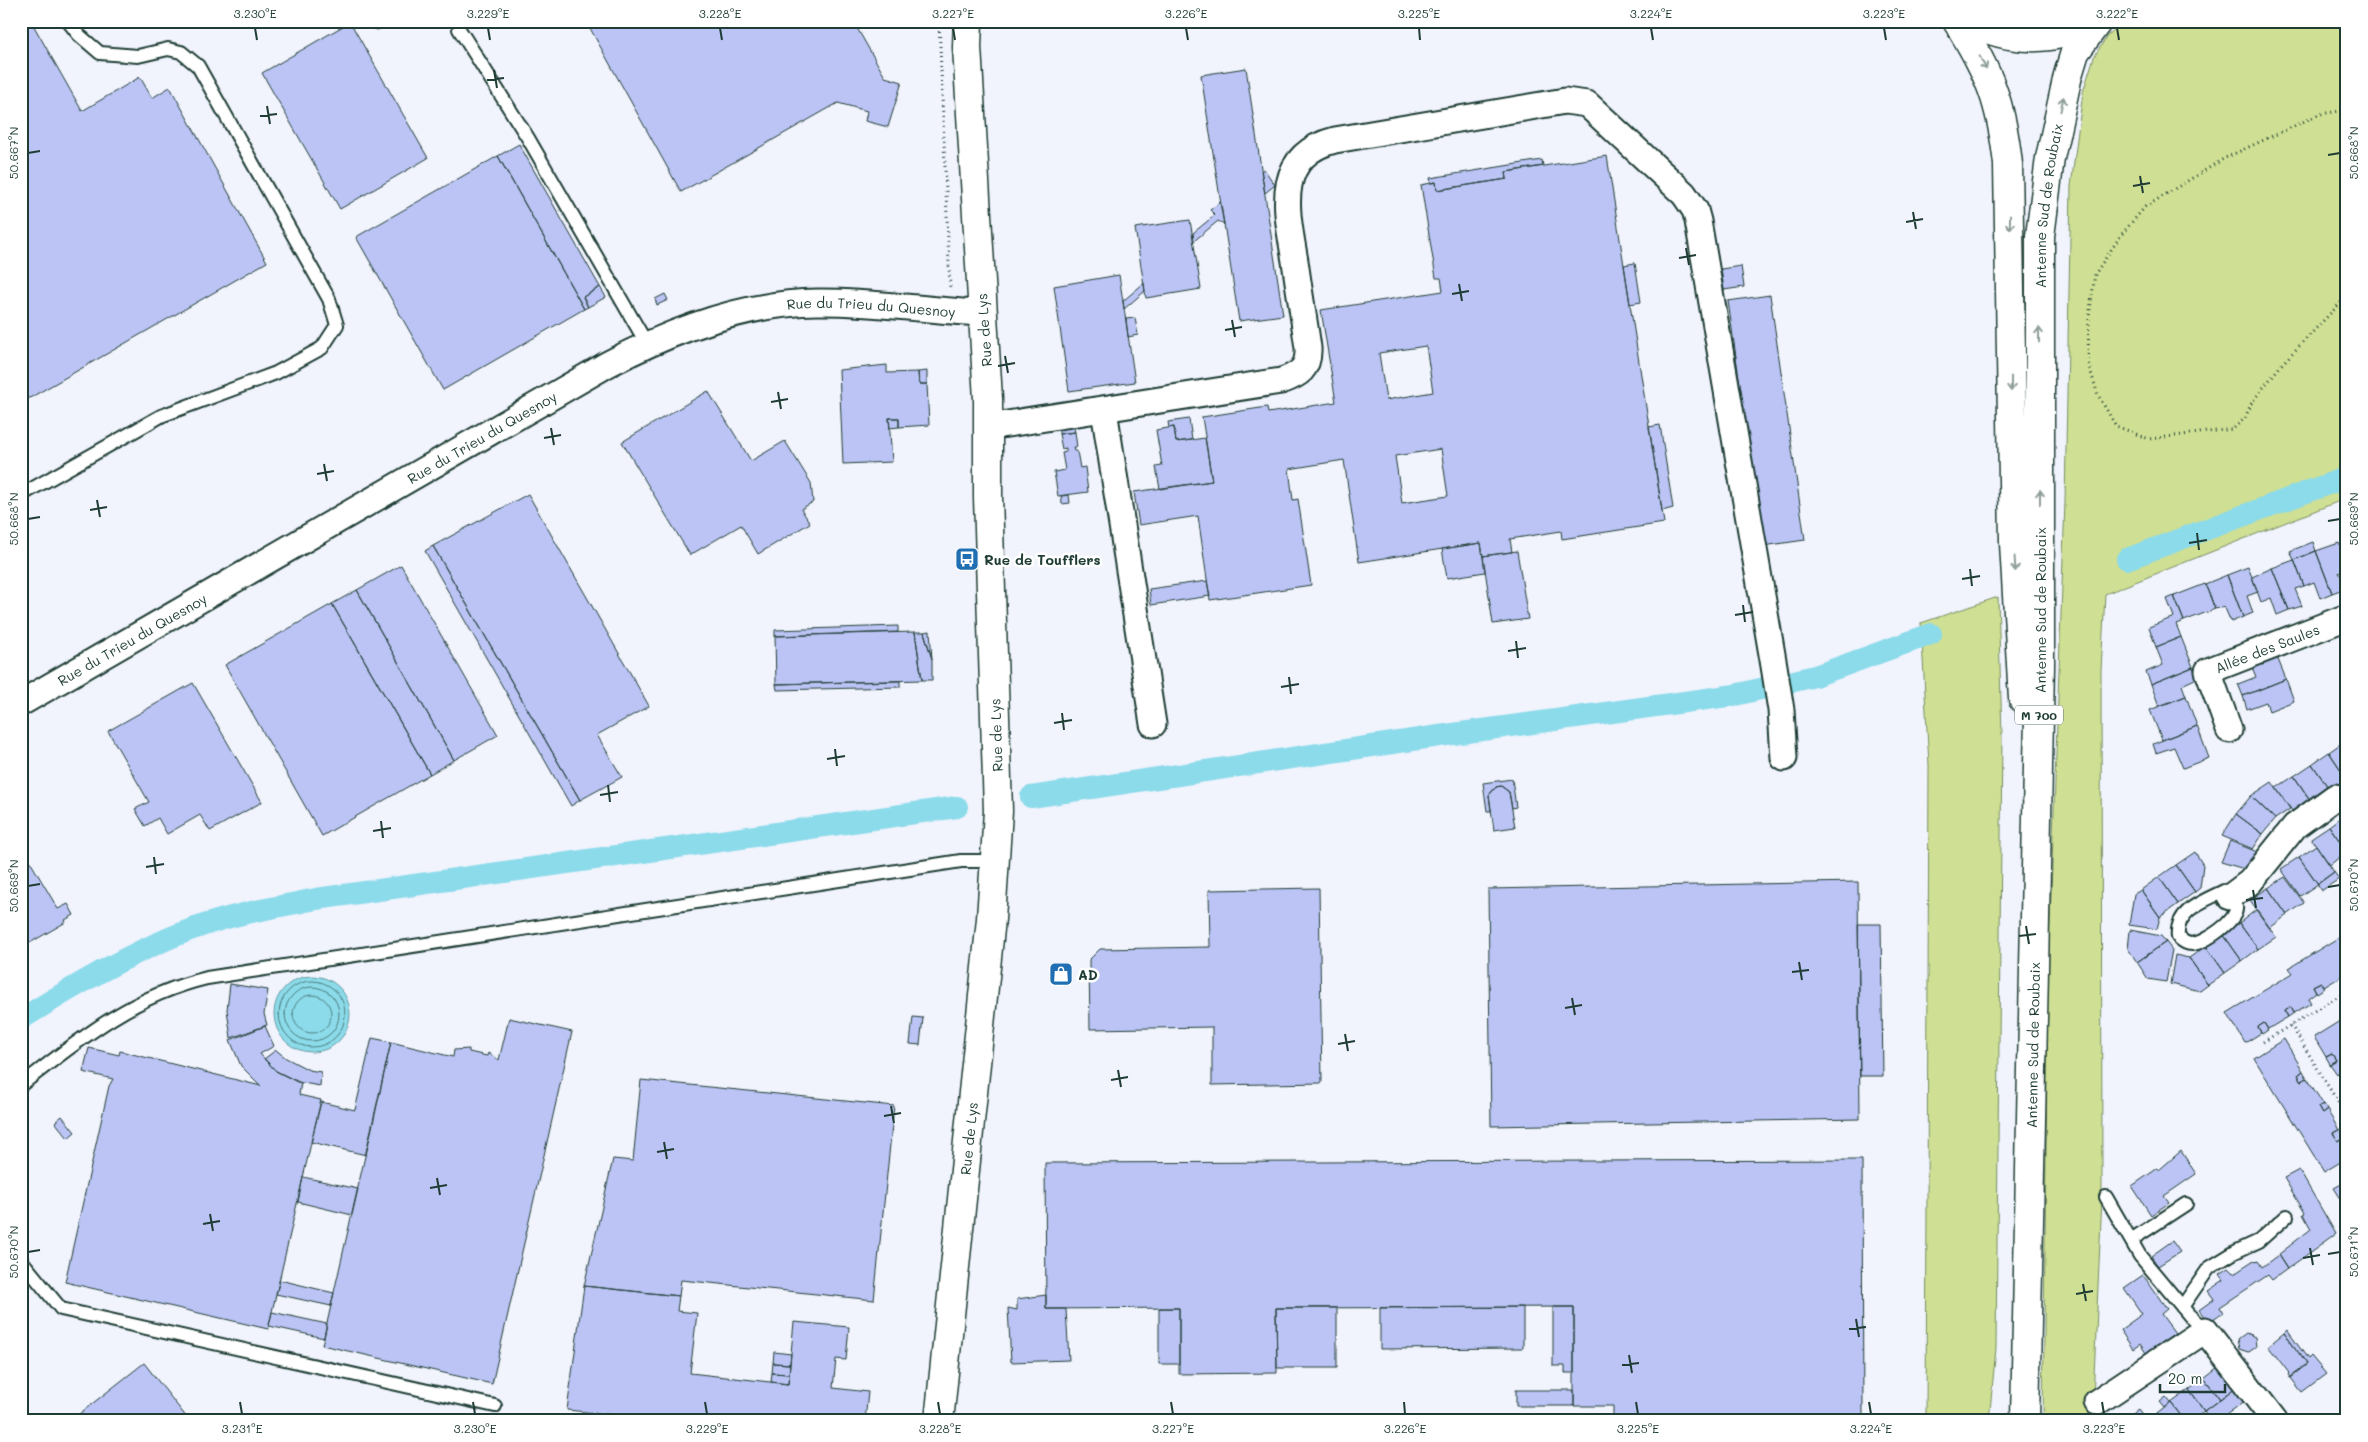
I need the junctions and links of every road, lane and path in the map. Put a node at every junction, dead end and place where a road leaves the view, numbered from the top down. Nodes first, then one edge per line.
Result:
1 (68, 21) edge
2 (939, 21) edge
3 (1958, 21) edge
4 (1968, 21) edge
5 (2093, 21) edge
6 (2098, 21) edge
7 (460, 29) dead end
8 (966, 30) edge
9 (2347, 110) edge
10 (2347, 296) edge
11 (951, 312) junction
12 (983, 314) junction
13 (648, 346) junction
14 (1104, 410) junction
15 (988, 427) junction
16 (21, 495) edge
17 (2338, 620) edge
18 (21, 703) edge
19 (1154, 724) dead end
20 (2229, 730) dead end
21 (1784, 758) dead end
22 (2335, 797) dead end
23 (996, 861) junction
24 (2230, 897) junction
25 (2347, 991) edge
26 (2291, 1025) junction
27 (2263, 1042) dead end
28 (21, 1084) edge
29 (2347, 1117) edge
30 (2106, 1197) dead end
31 (2186, 1204) dead end
32 (2286, 1216) dead end
33 (2131, 1240) junction
34 (21, 1260) edge
35 (2182, 1307) junction
36 (2205, 1330) junction
37 (2097, 1402) dead end
38 (495, 1406) dead end
39 (939, 1421) edge
40 (2010, 1421) edge
41 (2025, 1421) edge
42 (2275, 1421) edge

1 - 16 lane
2 - 11 path
3 -> 40 main road, Antenne Sud de Roubaix / M 700
4 - 5 main road
41 -> 6 main road, Antenne Sud de Roubaix / M 700
7 - 13 lane
8 - 12 main road, Rue de Lys
9 - 10 path
11 - 12 street, Rue du Trieu du Quesnoy
11 - 13 street, Rue du Trieu du Quesnoy
12 - 15 main road, Rue de Lys
13 - 18 street, Rue du Trieu du Quesnoy
14 - 15 street
14 - 19 street
14 - 21 street
15 - 23 main road, Rue de Lys
17 - 20 street, Allée des Saules
22 - 24 street
23 - 28 lane
23 - 39 main road, Rue de Lys
24 - 24 lane
25 - 26 path
26 - 27 path
26 - 29 path
30 - 33 lane
31 - 33 lane
32 - 35 lane
33 - 35 lane
34 - 38 lane
35 - 36 lane
36 - 37 street
36 - 42 street

